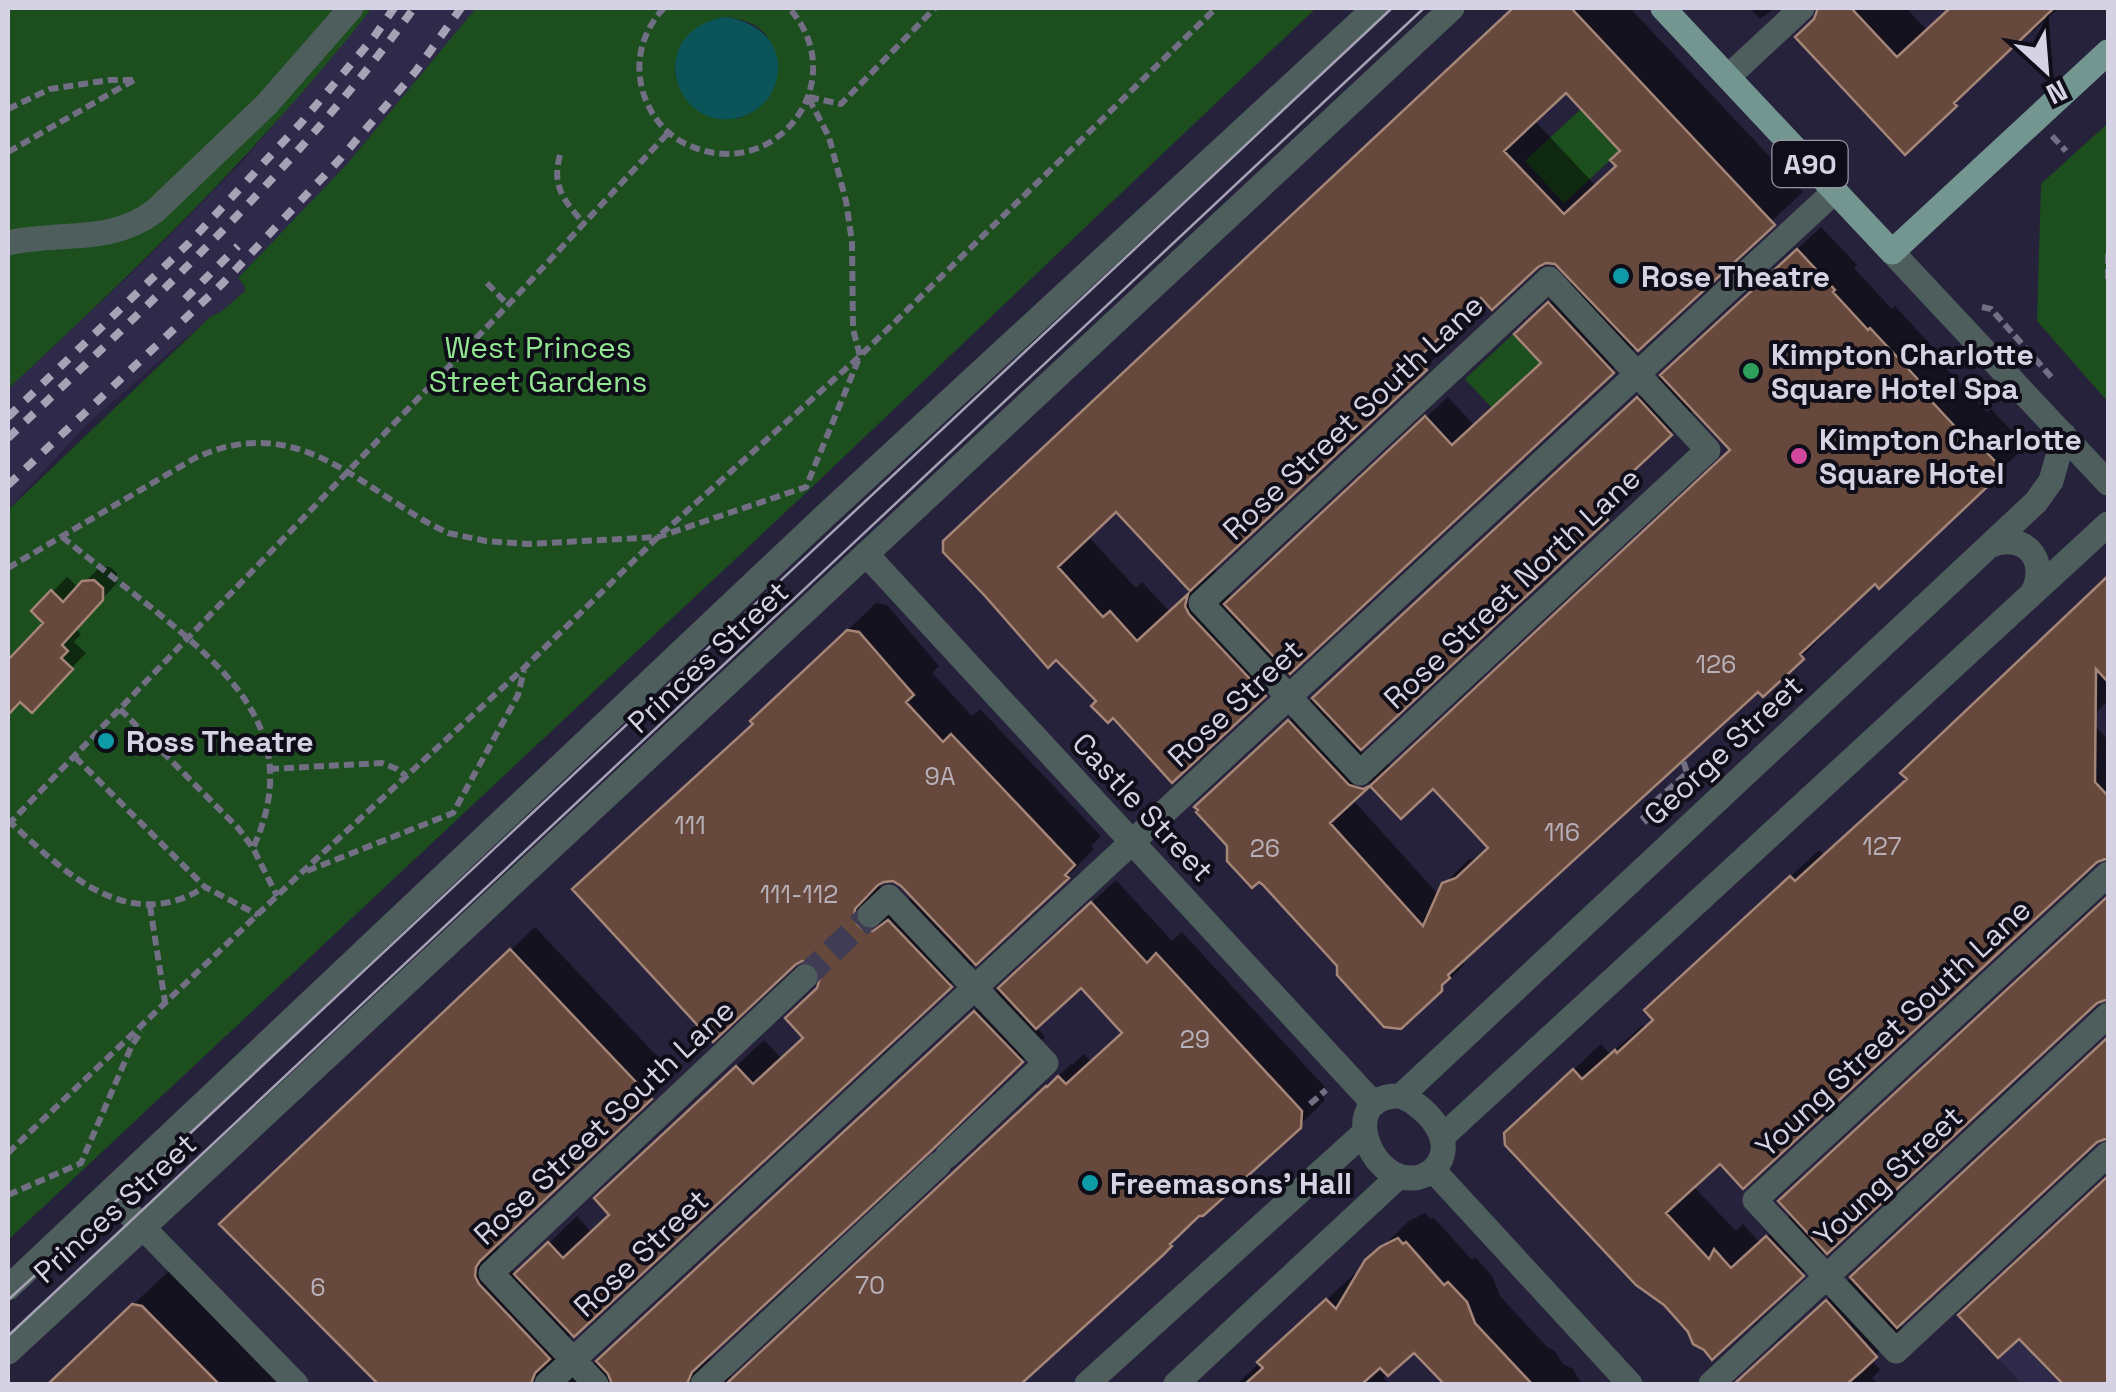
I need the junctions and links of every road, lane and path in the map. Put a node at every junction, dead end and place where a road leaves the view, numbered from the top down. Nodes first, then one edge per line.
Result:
1 (351, 8) edge
2 (664, 8) edge
3 (789, 8) edge
4 (932, 8) edge
5 (1216, 8) edge
6 (1375, 8) edge
7 (1452, 8) edge
8 (1663, 8) edge
9 (1802, 8) edge
10 (655, 12) edge
11 (816, 27) dead end
12 (806, 31) junction
13 (2108, 52) edge
14 (1728, 77) junction
15 (808, 97) junction
16 (8, 109) edge
17 (668, 134) junction
18 (8, 152) edge
19 (560, 156) dead end
20 (1835, 191) junction
21 (585, 225) junction
22 (8, 243) edge
23 (1892, 252) junction
24 (2108, 254) edge
25 (487, 283) dead end
26 (2108, 284) edge
27 (508, 305) junction
28 (860, 356) junction
29 (1638, 374) junction
30 (2064, 435) junction
31 (348, 472) junction
32 (2108, 483) edge
33 (2108, 524) edge
34 (62, 537) junction
35 (658, 537) junction
36 (1989, 546) junction
37 (866, 554) junction
38 (8, 568) edge
39 (2033, 592) junction
40 (189, 638) junction
41 (524, 667) junction
42 (1289, 697) junction
43 (120, 710) junction
44 (74, 757) junction
45 (269, 769) junction
46 (406, 776) junction
47 (1699, 776) dead end
48 (8, 822) edge
49 (1648, 823) dead end
50 (1125, 835) junction
51 (252, 848) junction
52 (301, 873) junction
53 (2108, 874) edge
54 (205, 887) junction
55 (277, 896) junction
56 (150, 906) junction
57 (258, 915) junction
58 (870, 915) tunnel mouth
59 (805, 976) tunnel mouth
60 (975, 988) junction
61 (166, 1004) junction
62 (155, 1014) junction
63 (2108, 1014) edge
64 (1401, 1096) junction
65 (1374, 1104) junction
66 (1364, 1133) junction
67 (1442, 1137) junction
68 (8, 1153) edge
69 (2108, 1154) edge
70 (1433, 1170) junction
71 (1398, 1176) junction
72 (108, 1193) junction
73 (8, 1195) edge
74 (142, 1229) junction
75 (1826, 1277) junction
76 (8, 1288) edge
77 (8, 1352) edge
78 (573, 1360) junction
79 (296, 1384) edge
80 (547, 1384) edge
81 (596, 1384) edge
82 (703, 1384) edge
83 (1087, 1384) edge
84 (1176, 1384) edge
85 (1630, 1384) edge
86 (1711, 1384) edge

1 - 22 street
2 - 10 path
3 - 12 path
4 - 15 path
5 - 28 path
6 - 72 street, Princes Street
7 - 37 street, Princes Street
8 - 14 main road, A90
9 - 14 street
10 - 17 path
11 - 12 path
12 - 15 path
13 - 23 main road
14 - 20 main road, A90
15 - 17 path
15 - 28 path
16 - 18 path
17 - 21 path
19 - 21 path
20 - 23 main road, A90
20 - 29 street, Rose Street
21 - 27 path
23 - 30 street
24 - 26 path
25 - 27 path
27 - 31 path
28 - 35 path
28 - 35 path
29 - 42 street, Rose Street
29 - 42 street, Rose Street North Lane
29 - 42 street, Rose Street South Lane
30 - 32 street
30 - 36 street, George Street
31 - 34 path
31 - 35 path
31 - 40 path
33 - 39 street
34 - 38 path
34 - 40 path
35 - 41 path
36 - 39 street
36 - 64 street, George Street
37 - 50 street, Castle Street
37 - 74 street, Princes Street
39 - 67 street
40 - 43 path
40 - 45 path
41 - 46 path
41 - 52 path
42 - 50 street, Rose Street
43 - 44 path
43 - 51 path
44 - 48 path
44 - 54 path
45 - 46 path
45 - 51 path
46 - 52 path
47 - 49 path
48 - 56 path
50 - 60 street, Rose Street
50 - 65 street, Castle Street
51 - 55 path
52 - 55 path
53 - 75 street, Young Street South Lane
54 - 56 path
54 - 57 path
55 - 57 path
56 - 61 path
57 - 61 path
58 - 60 street
59 - 78 street, Rose Street South Lane
60 - 78 street, Rose Street
60 - 82 street
61 - 62 path
62 - 68 path
62 - 73 path
63 - 75 street, Young Street
64 - 65 street, George Street
64 - 67 street
65 - 66 street
66 - 71 street
66 - 83 street
67 - 70 street
69 - 75 street
70 - 71 street
70 - 85 street
71 - 84 street
72 - 74 street
72 - 76 street, Princes Street
74 - 77 street, Princes Street
74 - 79 street
75 - 86 street, Young Street
78 - 80 street, Rose Street
78 - 81 street

